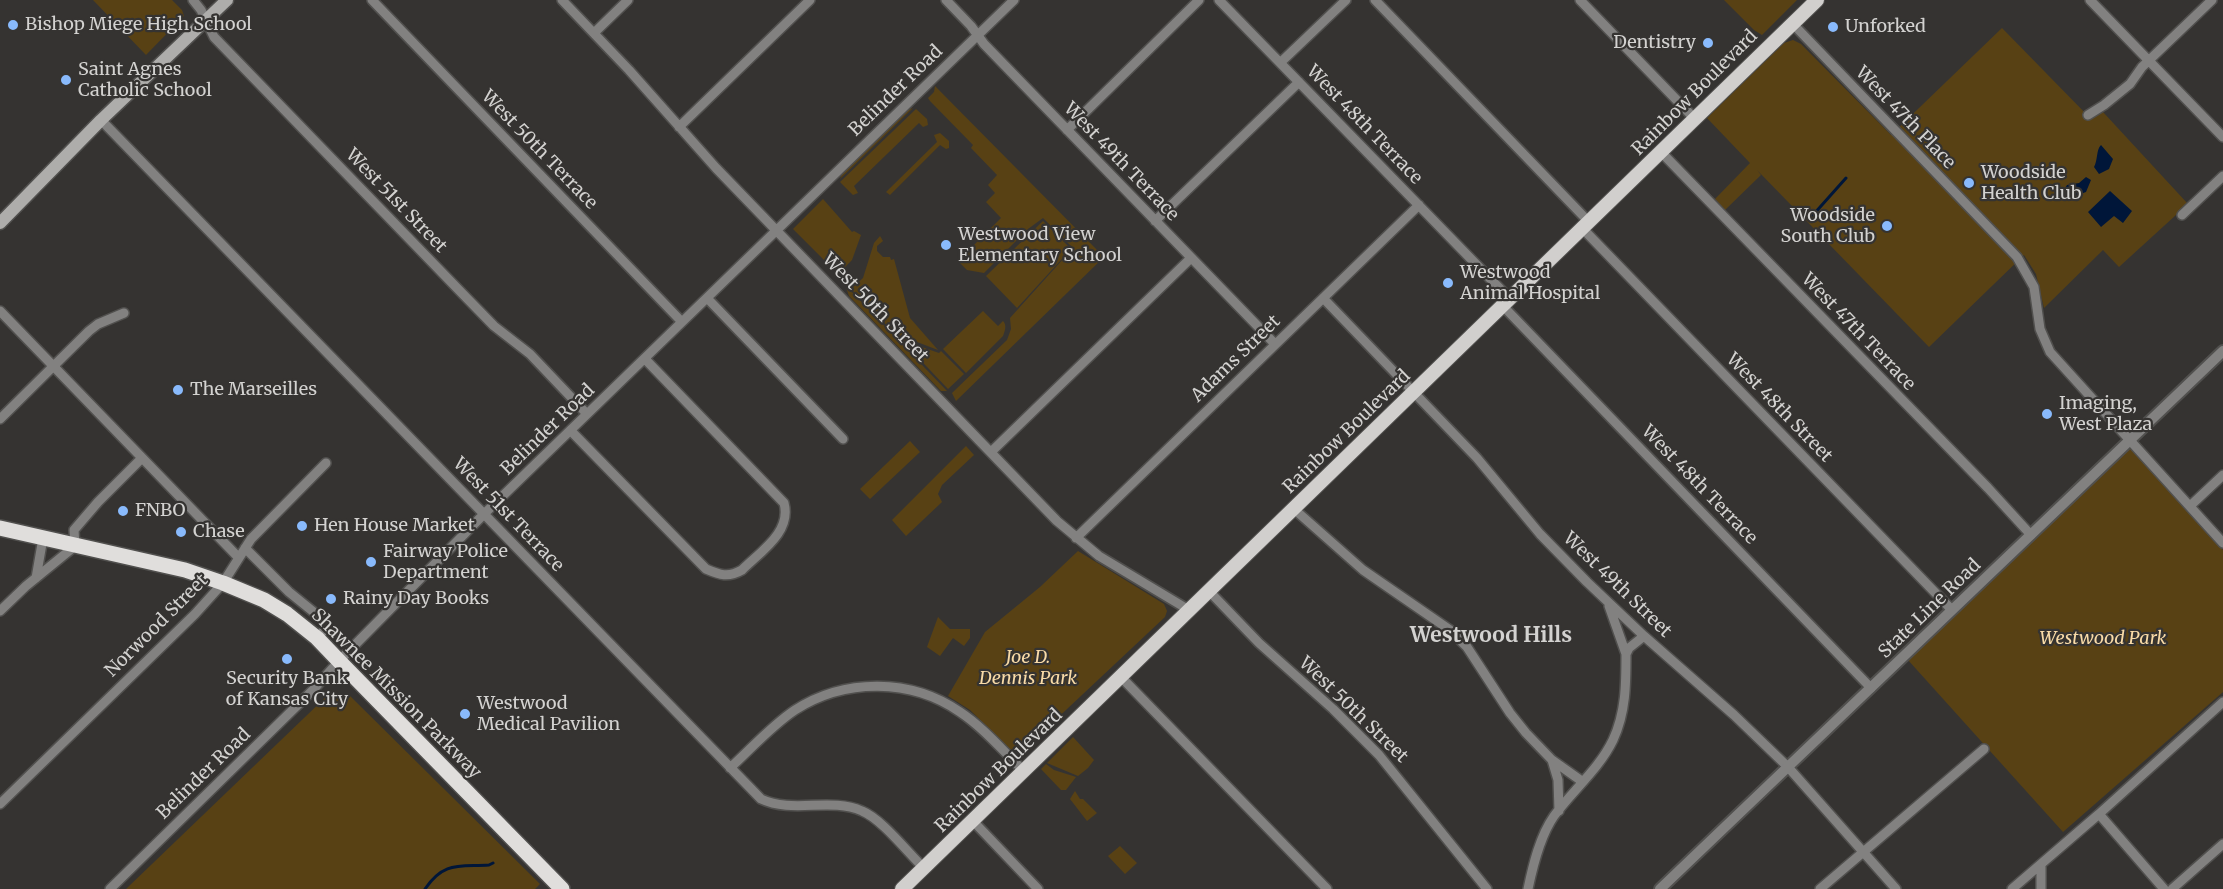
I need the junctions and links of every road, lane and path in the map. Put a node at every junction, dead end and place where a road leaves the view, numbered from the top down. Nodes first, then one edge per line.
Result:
1 (193, 0) edge
2 (227, 0) edge
3 (372, 0) edge
4 (562, 0) edge
5 (628, 0) edge
6 (810, 0) edge
7 (946, 0) edge
8 (1014, 0) edge
9 (1199, 0) edge
10 (1219, 0) edge
11 (1346, 0) edge
12 (1375, 0) edge
13 (1580, 0) edge
14 (1817, 0) edge
15 (2090, 0) edge
16 (2212, 0) edge
17 (206, 21) junction
18 (1792, 23) junction
19 (594, 33) junction
20 (977, 35) junction
21 (2149, 60) junction
22 (1281, 62) junction
23 (1299, 82) junction
24 (2088, 115) dead end
25 (1695, 119) junction
26 (101, 120) junction
27 (679, 127) junction
28 (1066, 130) junction
29 (2223, 136) edge
30 (1661, 152) junction
31 (2223, 176) edge
32 (1419, 205) junction
33 (2182, 215) dead end
34 (1155, 221) junction
35 (0, 223) edge
36 (1586, 226) junction
37 (777, 230) junction
38 (1191, 258) junction
39 (707, 298) junction
40 (1323, 298) junction
41 (1506, 303) junction
42 (0, 311) edge
43 (124, 313) dead end
44 (682, 322) junction
45 (1275, 344) junction
46 (2223, 351) edge
47 (645, 358) junction
48 (53, 366) junction
49 (1414, 392) junction
50 (587, 414) junction
51 (0, 419) edge
52 (571, 431) junction
53 (843, 439) dead end
54 (2131, 439) junction
55 (991, 452) junction
56 (142, 458) junction
57 (326, 463) dead end
58 (2223, 475) edge
59 (2190, 506) junction
60 (1294, 509) junction
61 (484, 514) junction
62 (0, 528) edge
63 (2031, 535) junction
64 (43, 538) junction
65 (1076, 538) junction
66 (2223, 543) edge
67 (75, 546) junction
68 (245, 548) junction
69 (239, 558) junction
70 (36, 578) junction
71 (223, 583) junction
72 (1209, 591) junction
73 (1606, 601) junction
74 (1190, 610) junction
75 (1952, 610) junction
76 (0, 612) edge
77 (1644, 636) junction
78 (317, 638) junction
79 (1626, 654) junction
80 (339, 661) junction
81 (1121, 677) junction
82 (1871, 688) junction
83 (2223, 702) edge
84 (1984, 749) dead end
85 (1552, 760) junction
86 (1788, 767) junction
87 (730, 768) junction
88 (1024, 771) junction
89 (1583, 782) junction
90 (0, 804) edge
91 (1559, 811) junction
92 (2099, 814) junction
93 (972, 821) junction
94 (2223, 844) edge
95 (1862, 851) junction
96 (2041, 864) junction
97 (924, 868) junction
98 (110, 889) edge
99 (562, 889) edge
100 (902, 889) edge
101 (1038, 889) edge
102 (1327, 889) edge
103 (1488, 889) edge
104 (1528, 889) edge
105 (1660, 889) edge
106 (1820, 889) edge
107 (1896, 889) edge
108 (2012, 889) edge
109 (2041, 889) edge
110 (2164, 889) edge
111 (2172, 889) edge

1 - 17 street, West 51st Street
2 - 17 main road
3 - 44 street, West 50th Terrace
4 - 19 street, West 50th Street
5 - 19 street
6 - 27 street
7 - 20 street, West 49th Terrace
8 - 20 street, Belinder Road
9 - 28 street
10 - 22 street, West 48th Terrace
11 - 22 street
12 - 36 street, West 48th Street
13 - 25 street
14 - 18 main road, Rainbow Boulevard
15 - 21 street
16 - 21 street
17 - 26 main road
17 - 50 street, West 51st Street
18 - 25 main road, Rainbow Boulevard
18 - 54 street, West 47th Place
19 - 27 street, West 50th Street
20 - 28 street, West 49th Terrace
20 - 37 street, Belinder Road
21 - 24 street
21 - 29 street
22 - 23 street, West 48th Terrace
23 - 32 street, West 48th Terrace
23 - 34 street
25 - 30 main road, Rainbow Boulevard
26 - 35 main road
26 - 61 street, West 51st Terrace
27 - 37 street, West 50th Street
28 - 34 street, West 49th Terrace
30 - 36 main road, Rainbow Boulevard
30 - 63 street, West 47th Terrace
31 - 33 street
32 - 40 street, Adams Street
32 - 41 street, West 48th Terrace
34 - 38 street, West 49th Terrace
36 - 41 main road, Rainbow Boulevard
36 - 75 street, West 48th Street
37 - 39 street, Belinder Road
37 - 55 street, West 50th Street
38 - 45 street, West 49th Terrace
38 - 55 street
39 - 44 street, Belinder Road
39 - 53 street
40 - 45 street, Adams Street
40 - 49 street, West 49th Street
41 - 49 main road, Rainbow Boulevard
41 - 82 street, West 48th Terrace
42 - 48 street
43 - 48 street
44 - 47 street, Belinder Road
45 - 65 street, Adams Street
46 - 54 street, State Line Road
47 - 50 street, Belinder Road
47 - 52 street
48 - 51 street
48 - 56 street
49 - 60 main road, Rainbow Boulevard
49 - 73 street, West 49th Street
50 - 52 street, Belinder Road
52 - 61 street, Belinder Road
54 - 59 street, West 47th Place
54 - 63 street, State Line Road
55 - 65 street, West 50th Street
56 - 67 street
56 - 69 street
57 - 68 street, Norwood Street
58 - 59 street
59 - 66 street, West 47th Place
60 - 72 main road, Rainbow Boulevard
60 - 85 street
61 - 80 street, Belinder Road
61 - 87 street, West 51st Terrace
62 - 64 highway, Shawnee Mission Parkway
63 - 75 street, State Line Road
64 - 67 highway, Shawnee Mission Parkway
64 - 70 street
65 - 74 street, West 50th Street
67 - 70 street
67 - 71 highway, Shawnee Mission Parkway
68 - 69 street, Norwood Street
68 - 78 street
69 - 71 street, Norwood Street
70 - 76 street
71 - 78 highway, Shawnee Mission Parkway
71 - 90 street, Norwood Street
72 - 74 main road, Rainbow Boulevard
72 - 103 street, West 50th Street
73 - 77 street, West 49th Street
73 - 79 street
74 - 81 main road, Rainbow Boulevard
75 - 82 street, State Line Road
77 - 79 street
77 - 86 street, West 49th Street
78 - 80 highway, Shawnee Mission Parkway
79 - 89 street
80 - 98 street, Belinder Road
80 - 99 highway, Shawnee Mission Parkway
81 - 88 main road, Rainbow Boulevard
81 - 102 street
82 - 86 street, State Line Road
83 - 92 street
84 - 95 street
85 - 89 street
85 - 91 street
86 - 95 street, West 49th Street
86 - 105 street, State Line Road
87 - 88 street
87 - 97 street, West 51st Terrace
88 - 93 main road, Rainbow Boulevard
89 - 91 street
91 - 104 street
92 - 96 street
92 - 110 street
93 - 97 main road, Rainbow Boulevard
93 - 101 street
94 - 111 street
95 - 106 street
95 - 107 street, West 49th Street
96 - 108 street
96 - 109 street
97 - 100 main road, Rainbow Boulevard

